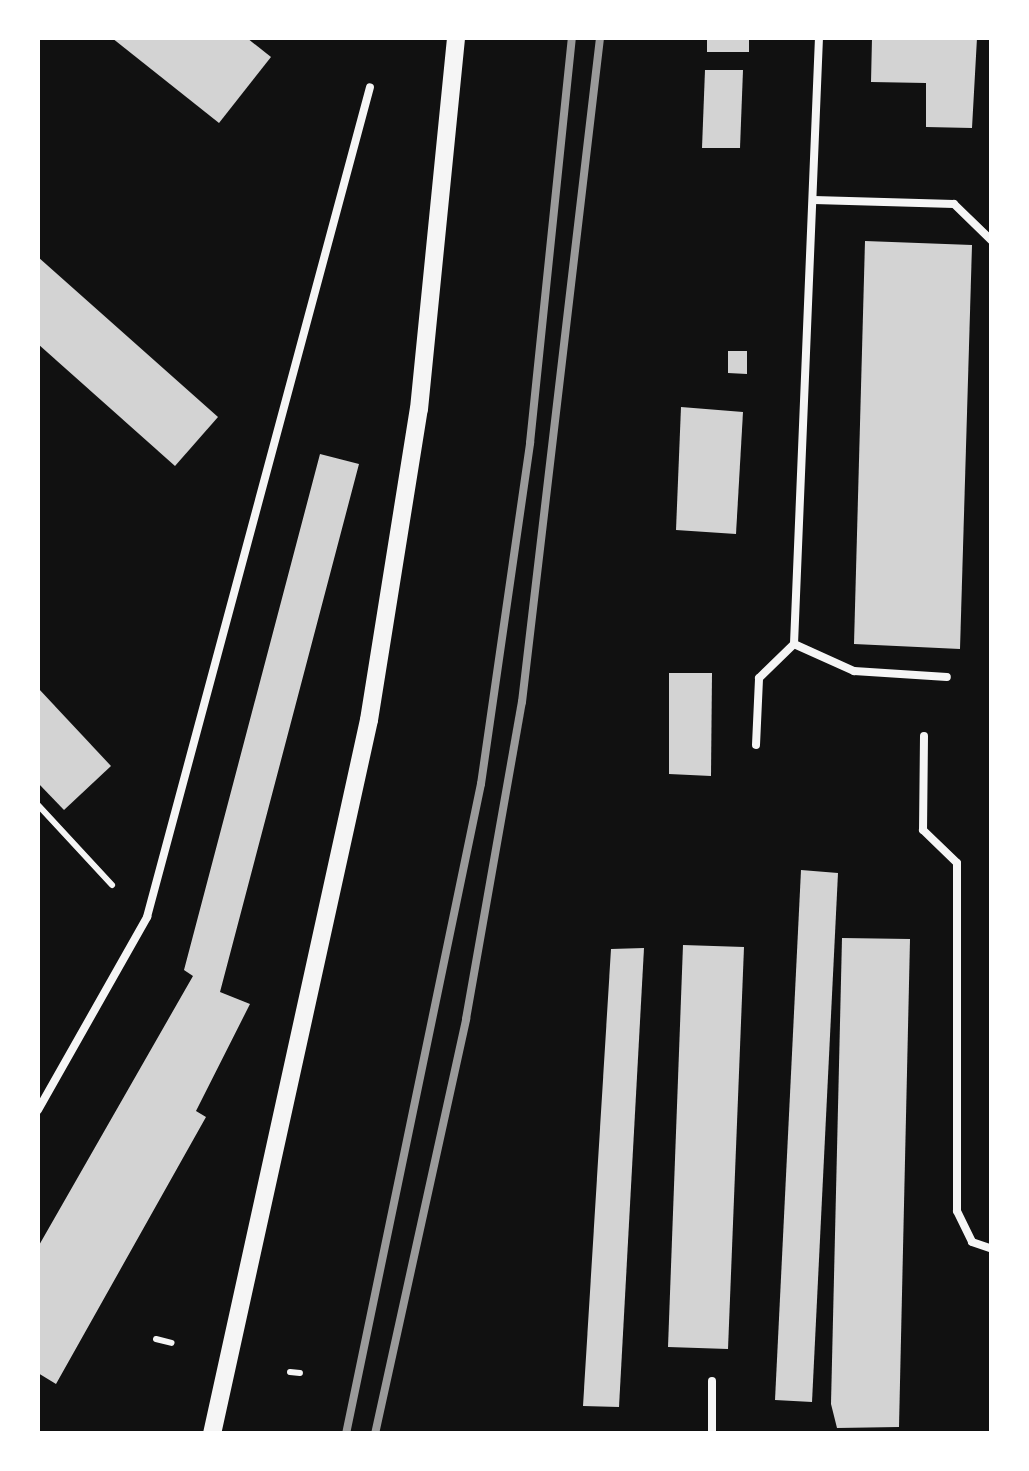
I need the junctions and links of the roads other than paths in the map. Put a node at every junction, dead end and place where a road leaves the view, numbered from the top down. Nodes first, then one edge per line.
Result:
1 (456, 38) edge
2 (819, 38) edge
3 (370, 87) dead end
4 (814, 200) junction
5 (992, 241) edge
6 (794, 644) junction
7 (947, 677) dead end
8 (924, 736) dead end
9 (756, 745) dead end
10 (38, 1110) edge
11 (992, 1249) edge
12 (712, 1381) dead end
13 (212, 1434) edge
14 (712, 1434) edge

1 - 13 street
2 - 4 lane
3 - 10 lane
4 - 5 lane
4 - 6 lane
6 - 7 lane
6 - 9 lane
8 - 11 lane
12 - 14 lane

